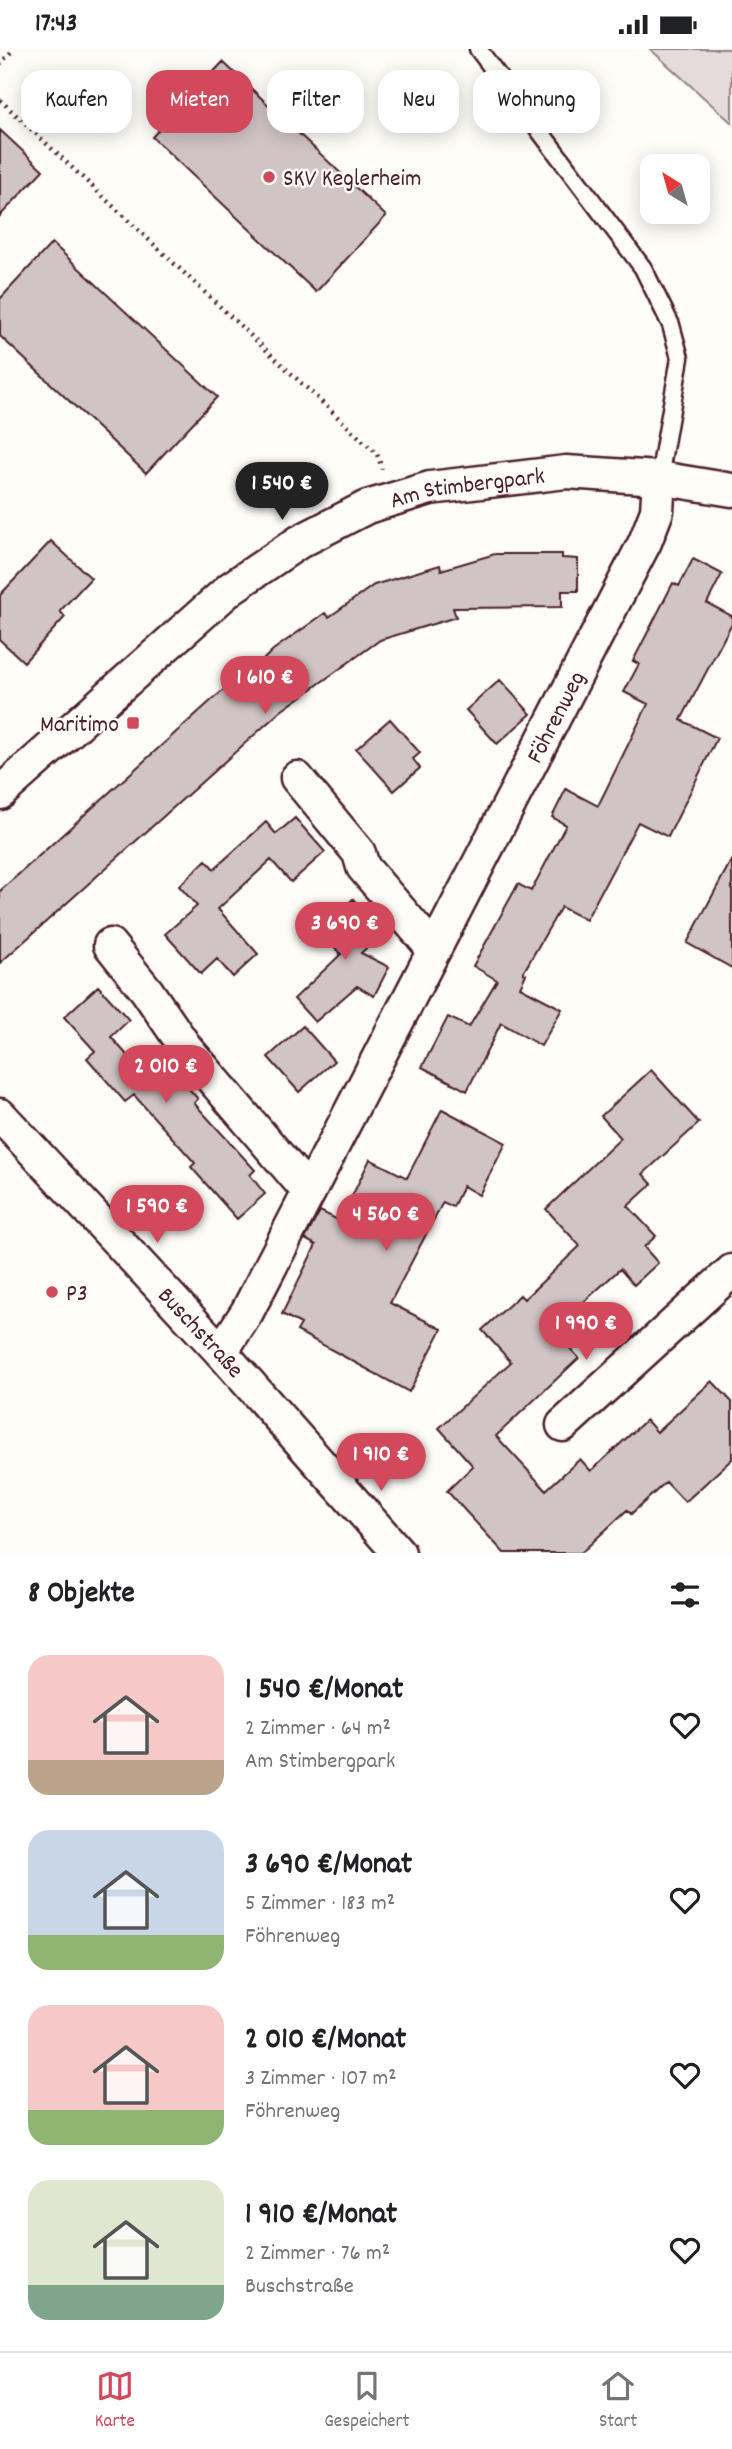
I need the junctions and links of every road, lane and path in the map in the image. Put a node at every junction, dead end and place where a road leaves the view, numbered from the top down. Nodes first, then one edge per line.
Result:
1 (14, 49) edge
2 (478, 49) edge
3 (0, 64) edge
4 (0, 100) edge
5 (659, 478) junction
6 (732, 490) edge
7 (392, 499) junction
8 (297, 778) dead end
9 (0, 793) edge
10 (110, 945) dead end
11 (434, 950) junction
12 (0, 1115) edge
13 (309, 1192) junction
14 (732, 1271) edge
15 (221, 1352) junction
16 (563, 1425) dead end
17 (399, 1553) edge

1 - 3 path
2 - 5 lane
4 - 7 path
5 - 6 street, Am Stimbergpark
5 - 7 street, Am Stimbergpark
5 - 11 street, Föhrenweg
7 - 9 street, Am Stimbergpark
8 - 11 street
10 - 13 street
11 - 13 street, Föhrenweg
12 - 15 street, Buschstraße
13 - 15 street, Föhrenweg
14 - 16 street
15 - 17 street, Buschstraße

